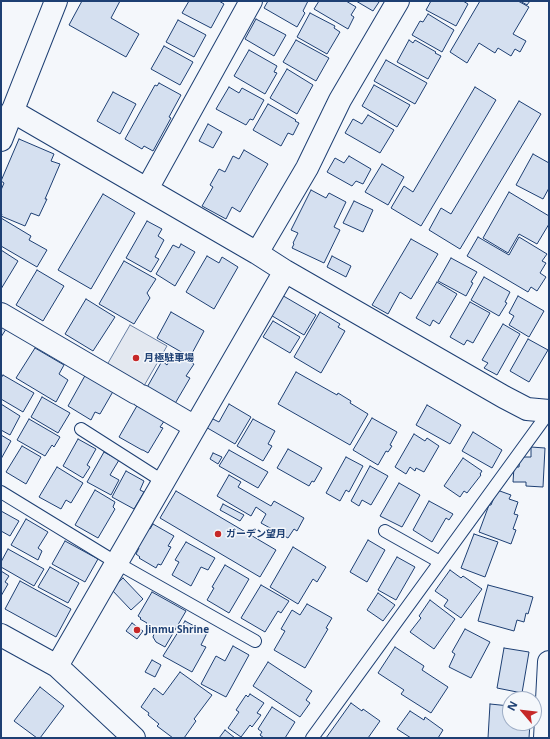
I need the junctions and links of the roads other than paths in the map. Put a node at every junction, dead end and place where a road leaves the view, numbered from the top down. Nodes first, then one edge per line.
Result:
1 (56, 1) edge
2 (251, 1) edge
3 (398, 1) edge
4 (12, 111) junction
5 (1, 140) edge
6 (147, 189) junction
7 (257, 253) junction
8 (285, 271) junction
9 (1, 314) edge
10 (549, 412) edge
11 (195, 427) junction
12 (81, 429) dead end
13 (164, 482) junction
14 (1, 492) edge
15 (385, 532) dead end
16 (440, 562) junction
17 (117, 563) junction
18 (1, 635) edge
19 (255, 642) dead end
20 (549, 662) edge
21 (57, 666) junction
22 (134, 738) edge
23 (312, 738) edge
24 (545, 738) edge

1 - 4 street
2 - 6 street
3 - 7 street
4 - 5 street
4 - 6 street
6 - 7 street
7 - 8 street
8 - 10 street
8 - 11 street
9 - 11 street
10 - 16 lane
11 - 13 street
12 - 13 lane
13 - 17 street
14 - 17 lane
15 - 16 lane
16 - 23 lane
17 - 19 lane
17 - 21 street
18 - 21 street
20 - 24 street
21 - 22 street

